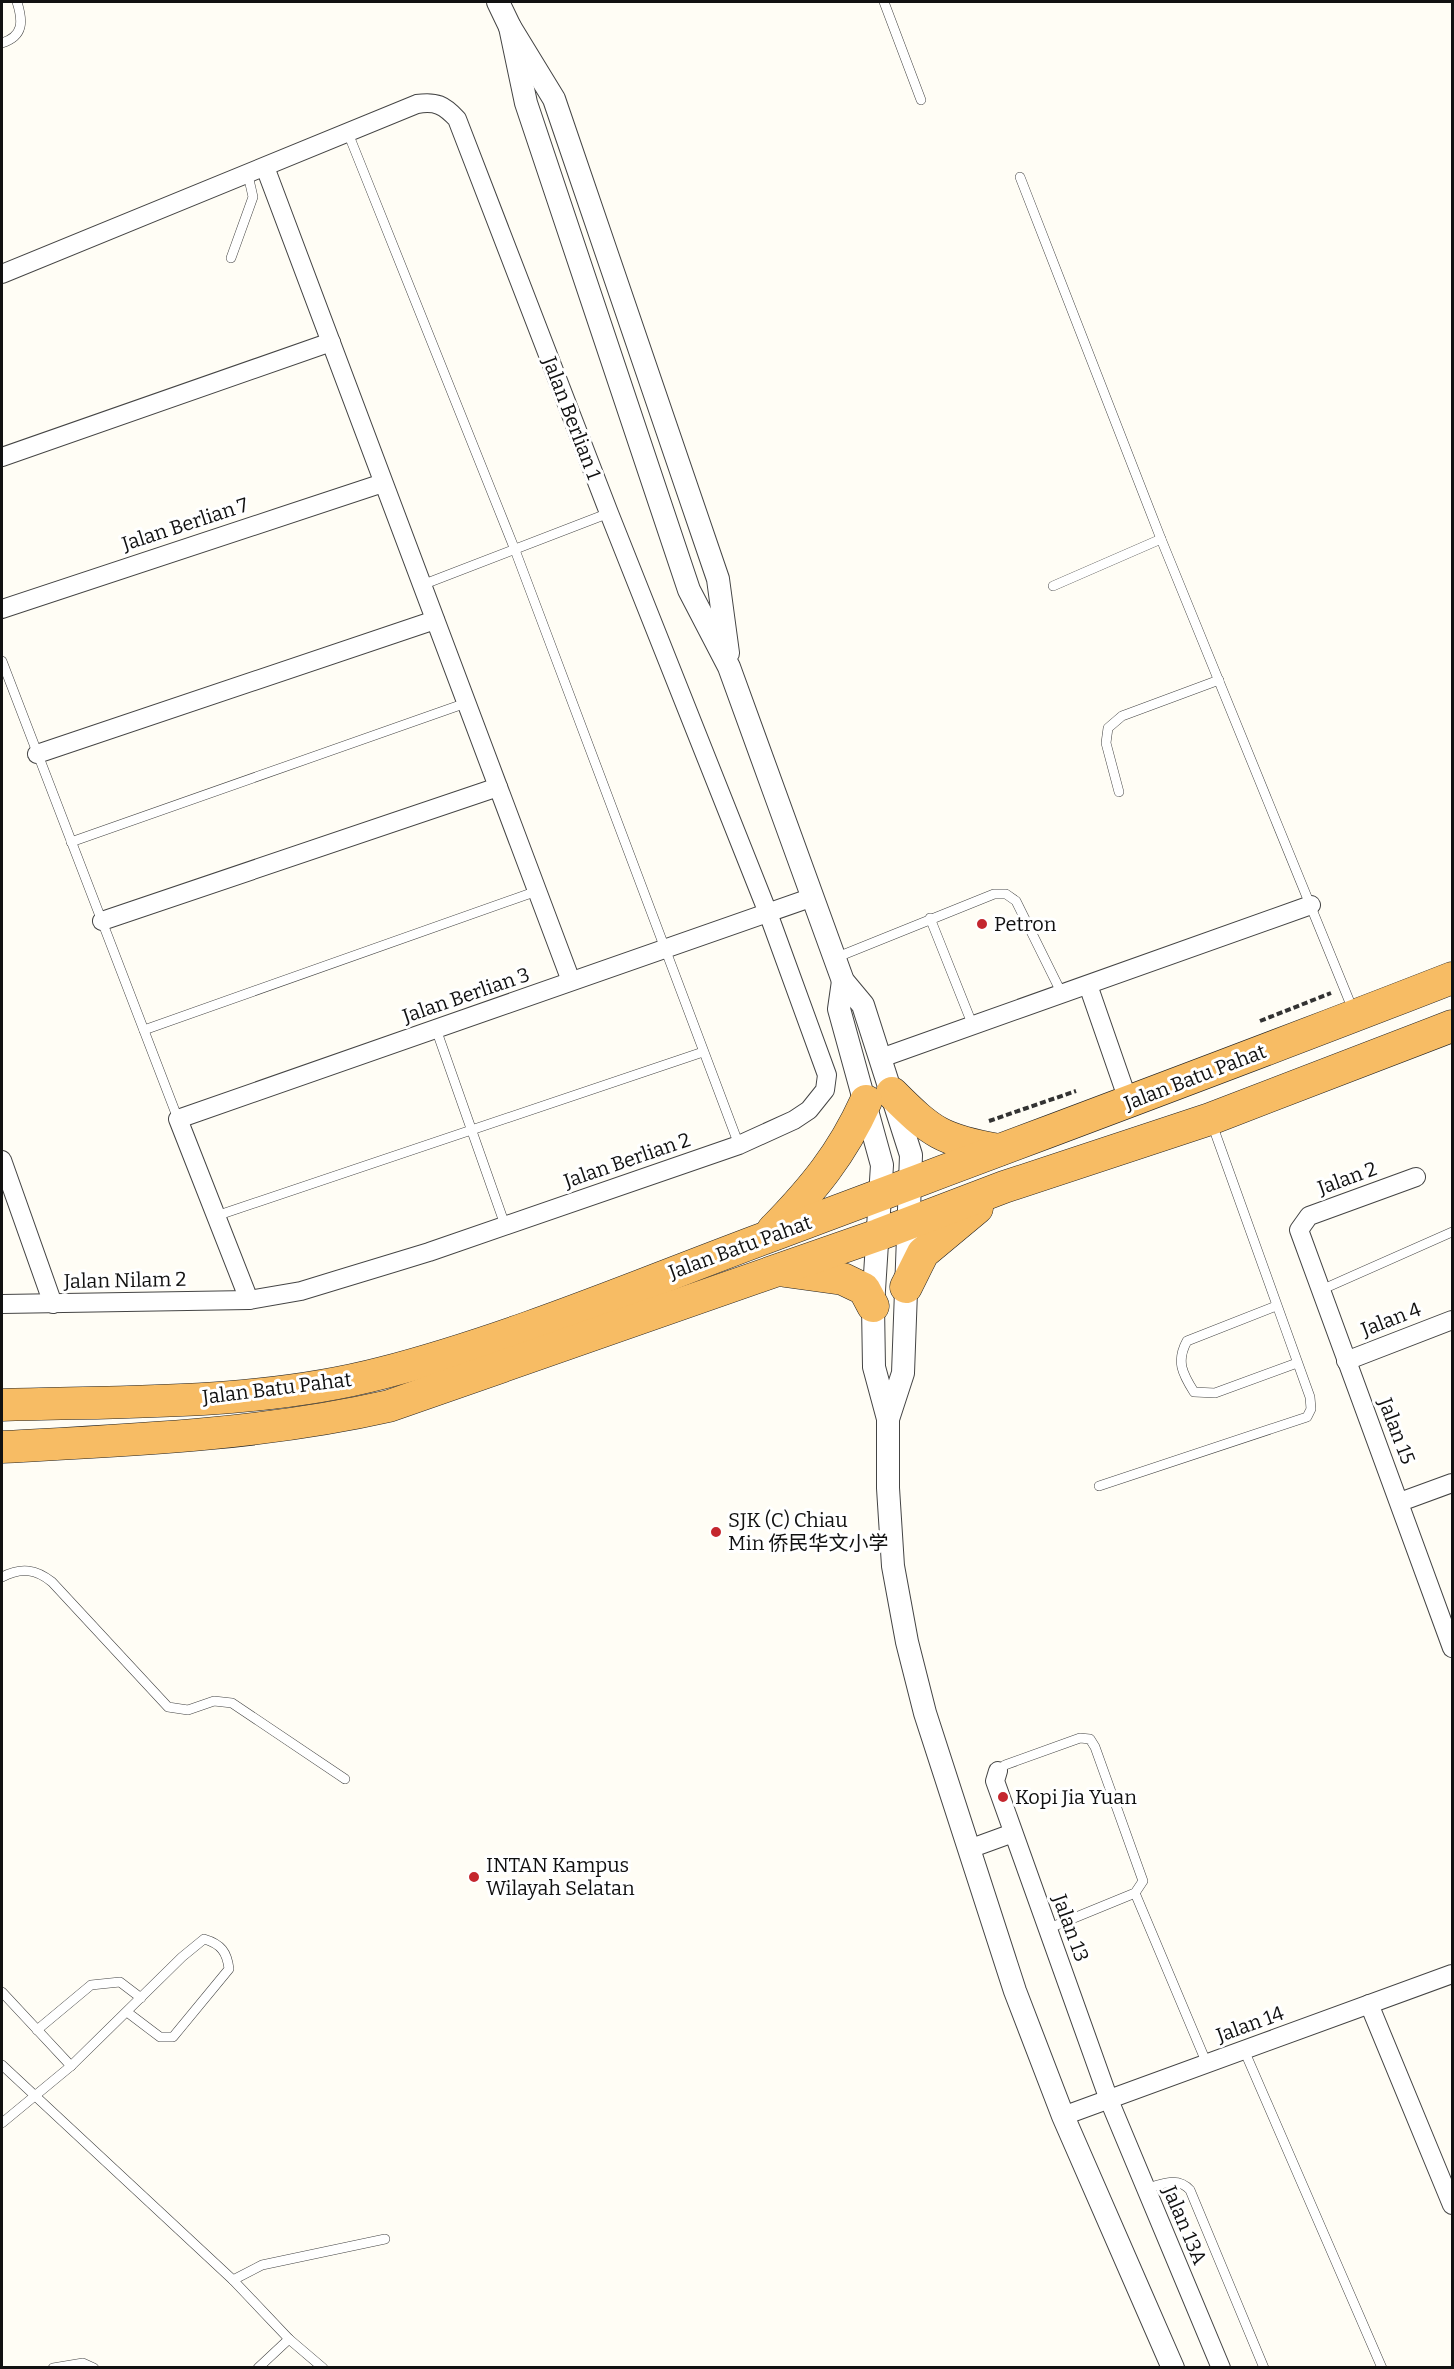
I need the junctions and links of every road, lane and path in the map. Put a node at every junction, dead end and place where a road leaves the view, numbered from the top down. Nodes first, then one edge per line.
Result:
1 (17, 2) edge
2 (498, 2) edge
3 (884, 2) edge
4 (510, 27) junction
5 (2, 43) edge
6 (921, 100) dead end
7 (348, 133) junction
8 (265, 167) junction
9 (248, 175) junction
10 (1020, 177) dead end
11 (231, 258) dead end
12 (2, 274) edge
13 (331, 342) junction
14 (2, 457) edge
15 (383, 483) junction
16 (609, 513) junction
17 (1161, 539) junction
18 (515, 550) junction
19 (422, 585) junction
20 (1053, 586) dead end
21 (2, 609) edge
22 (435, 620) junction
23 (2, 661) edge
24 (729, 667) junction
25 (1219, 680) junction
26 (466, 703) junction
27 (37, 754) junction
28 (498, 787) junction
29 (1119, 792) dead end
30 (71, 842) junction
31 (537, 891) junction
32 (813, 897) junction
33 (1311, 905) junction
34 (768, 913) junction
35 (930, 918) junction
36 (102, 921) junction
37 (664, 949) junction
38 (835, 958) junction
39 (1452, 978) edge
40 (571, 981) junction
41 (843, 981) junction
42 (1088, 985) junction
43 (1062, 994) junction
44 (1350, 1002) junction
45 (1259, 1021) dead end
46 (973, 1026) junction
47 (1452, 1026) edge
48 (436, 1029) junction
49 (144, 1030) junction
50 (703, 1052) junction
51 (881, 1058) junction
52 (1122, 1082) junction
53 (879, 1097) junction
54 (178, 1119) junction
55 (1210, 1119) junction
56 (987, 1121) dead end
57 (472, 1130) junction
58 (739, 1145) junction
59 (999, 1150) junction
60 (2, 1160) edge
61 (1416, 1177) dead end
62 (910, 1184) junction
63 (1004, 1187) junction
64 (880, 1195) junction
65 (216, 1216) junction
66 (910, 1223) junction
67 (506, 1225) junction
68 (1299, 1230) joint
69 (1452, 1232) edge
70 (878, 1234) junction
71 (766, 1238) junction
72 (777, 1270) junction
73 (906, 1287) junction
74 (1321, 1290) junction
75 (249, 1300) junction
76 (2, 1304) edge
77 (53, 1304) junction
78 (873, 1306) junction
79 (1276, 1306) junction
80 (1452, 1320) edge
81 (1346, 1361) junction
82 (1297, 1363) junction
83 (2, 1405) edge
84 (888, 1419) junction
85 (2, 1447) edge
86 (1452, 1483) edge
87 (1099, 1486) dead end
88 (1400, 1502) junction
89 (2, 1576) edge
90 (1452, 1645) edge
91 (998, 1772) joint
92 (345, 1779) dead end
93 (1013, 1833) junction
94 (969, 1849) junction
95 (1135, 1893) junction
96 (1047, 1929) junction
97 (1452, 1974) edge
98 (2, 1992) edge
99 (141, 1998) junction
100 (1369, 2004) junction
101 (127, 2012) junction
102 (38, 2030) junction
103 (1244, 2050) junction
104 (1207, 2064) junction
105 (2, 2065) edge
106 (71, 2066) junction
107 (37, 2097) junction
108 (1109, 2100) junction
109 (1063, 2116) junction
110 (2, 2123) edge
111 (1145, 2188) junction
112 (1452, 2205) edge
113 (385, 2239) dead end
114 (233, 2280) junction
115 (289, 2339) junction
116 (53, 2367) edge
117 (94, 2367) edge
118 (258, 2367) edge
119 (323, 2367) edge
120 (1173, 2367) edge
121 (1221, 2367) edge
122 (1264, 2367) edge
123 (1382, 2367) edge

1 - 5 lane
2 - 4 street
3 - 6 lane
4 - 24 street
4 - 24 street
7 - 8 street, Jalan Berlian 1
7 - 16 street, Jalan Berlian 1
7 - 18 lane
8 - 9 street, Jalan Berlian 1
8 - 13 street
9 - 11 lane
9 - 12 street, Jalan Berlian 1
10 - 17 lane
13 - 14 street
13 - 15 street
15 - 19 street
15 - 21 street, Jalan Berlian 7
16 - 18 lane
16 - 34 street, Jalan Berlian 1
17 - 20 lane
17 - 25 lane
18 - 19 lane
18 - 37 lane
19 - 22 street
22 - 26 street
22 - 27 street
23 - 27 lane
24 - 32 street
25 - 29 lane
25 - 33 lane
26 - 28 street
26 - 30 lane
27 - 30 lane
28 - 31 street
28 - 36 street
30 - 36 lane
31 - 40 street
31 - 49 lane
32 - 34 street, Jalan Berlian 3
32 - 38 street
33 - 42 street
33 - 44 lane
34 - 37 street, Jalan Berlian 3
34 - 58 street, Jalan Berlian 2
35 - 38 lane
35 - 43 lane
35 - 46 lane
36 - 49 lane
37 - 40 street, Jalan Berlian 3
37 - 50 lane
38 - 41 street
39 - 44 highway, Jalan Batu Pahat
40 - 48 street, Jalan Berlian 3
41 - 51 street
41 - 53 street
42 - 43 street
42 - 52 street
43 - 46 street
44 - 45 path
44 - 52 highway, Jalan Batu Pahat
46 - 51 street
47 - 55 highway, Jalan Batu Pahat
48 - 54 street, Jalan Berlian 3
48 - 57 lane
49 - 54 lane
50 - 57 lane
50 - 58 lane
51 - 53 street
52 - 56 path
52 - 59 highway, Jalan Batu Pahat
53 - 59 highway
53 - 62 street
53 - 64 street
53 - 71 highway
54 - 65 street
55 - 63 highway, Jalan Batu Pahat
55 - 79 lane
57 - 65 lane
57 - 67 lane
58 - 67 street, Jalan Berlian 2
59 - 62 highway, Jalan Batu Pahat
60 - 77 street
61 - 68 street, Jalan 2
62 - 64 highway, Jalan Batu Pahat
62 - 66 street
63 - 66 highway, Jalan Batu Pahat
63 - 73 highway
64 - 70 street
64 - 71 highway, Jalan Batu Pahat
65 - 75 street
66 - 70 highway, Jalan Batu Pahat
66 - 73 street
67 - 75 street, Jalan Berlian 2
68 - 74 street, Jalan 15
69 - 74 lane
70 - 72 highway, Jalan Batu Pahat
70 - 78 street
71 - 83 highway, Jalan Batu Pahat
72 - 78 highway
72 - 85 highway, Jalan Batu Pahat
73 - 84 street
74 - 81 street, Jalan 15
75 - 77 street, Jalan Nilam 2
76 - 77 street, Jalan Nilam 2
78 - 84 street
79 - 82 lane
79 - 82 lane
80 - 81 street, Jalan 4
81 - 88 street, Jalan 15
82 - 87 lane
84 - 94 street
86 - 88 street
88 - 90 street, Jalan 15
89 - 92 lane
91 - 93 street, Jalan 13
91 - 95 lane
93 - 94 street
93 - 96 street, Jalan 13
94 - 109 street
95 - 96 lane
95 - 104 lane
96 - 108 street, Jalan 13
97 - 100 street, Jalan 14
98 - 102 lane
99 - 101 lane
99 - 101 lane
99 - 102 lane
100 - 103 street, Jalan 14
100 - 112 street
101 - 106 lane
102 - 106 lane
103 - 104 street, Jalan 14
103 - 123 lane
104 - 108 street, Jalan 14
105 - 107 lane
106 - 107 lane
107 - 110 lane
107 - 114 lane
108 - 109 street, Jalan 14
108 - 111 street, Jalan 13A
109 - 120 street
111 - 121 street, Jalan 13A
111 - 122 lane
113 - 114 lane
114 - 115 lane
115 - 118 lane
115 - 119 lane
116 - 117 lane

